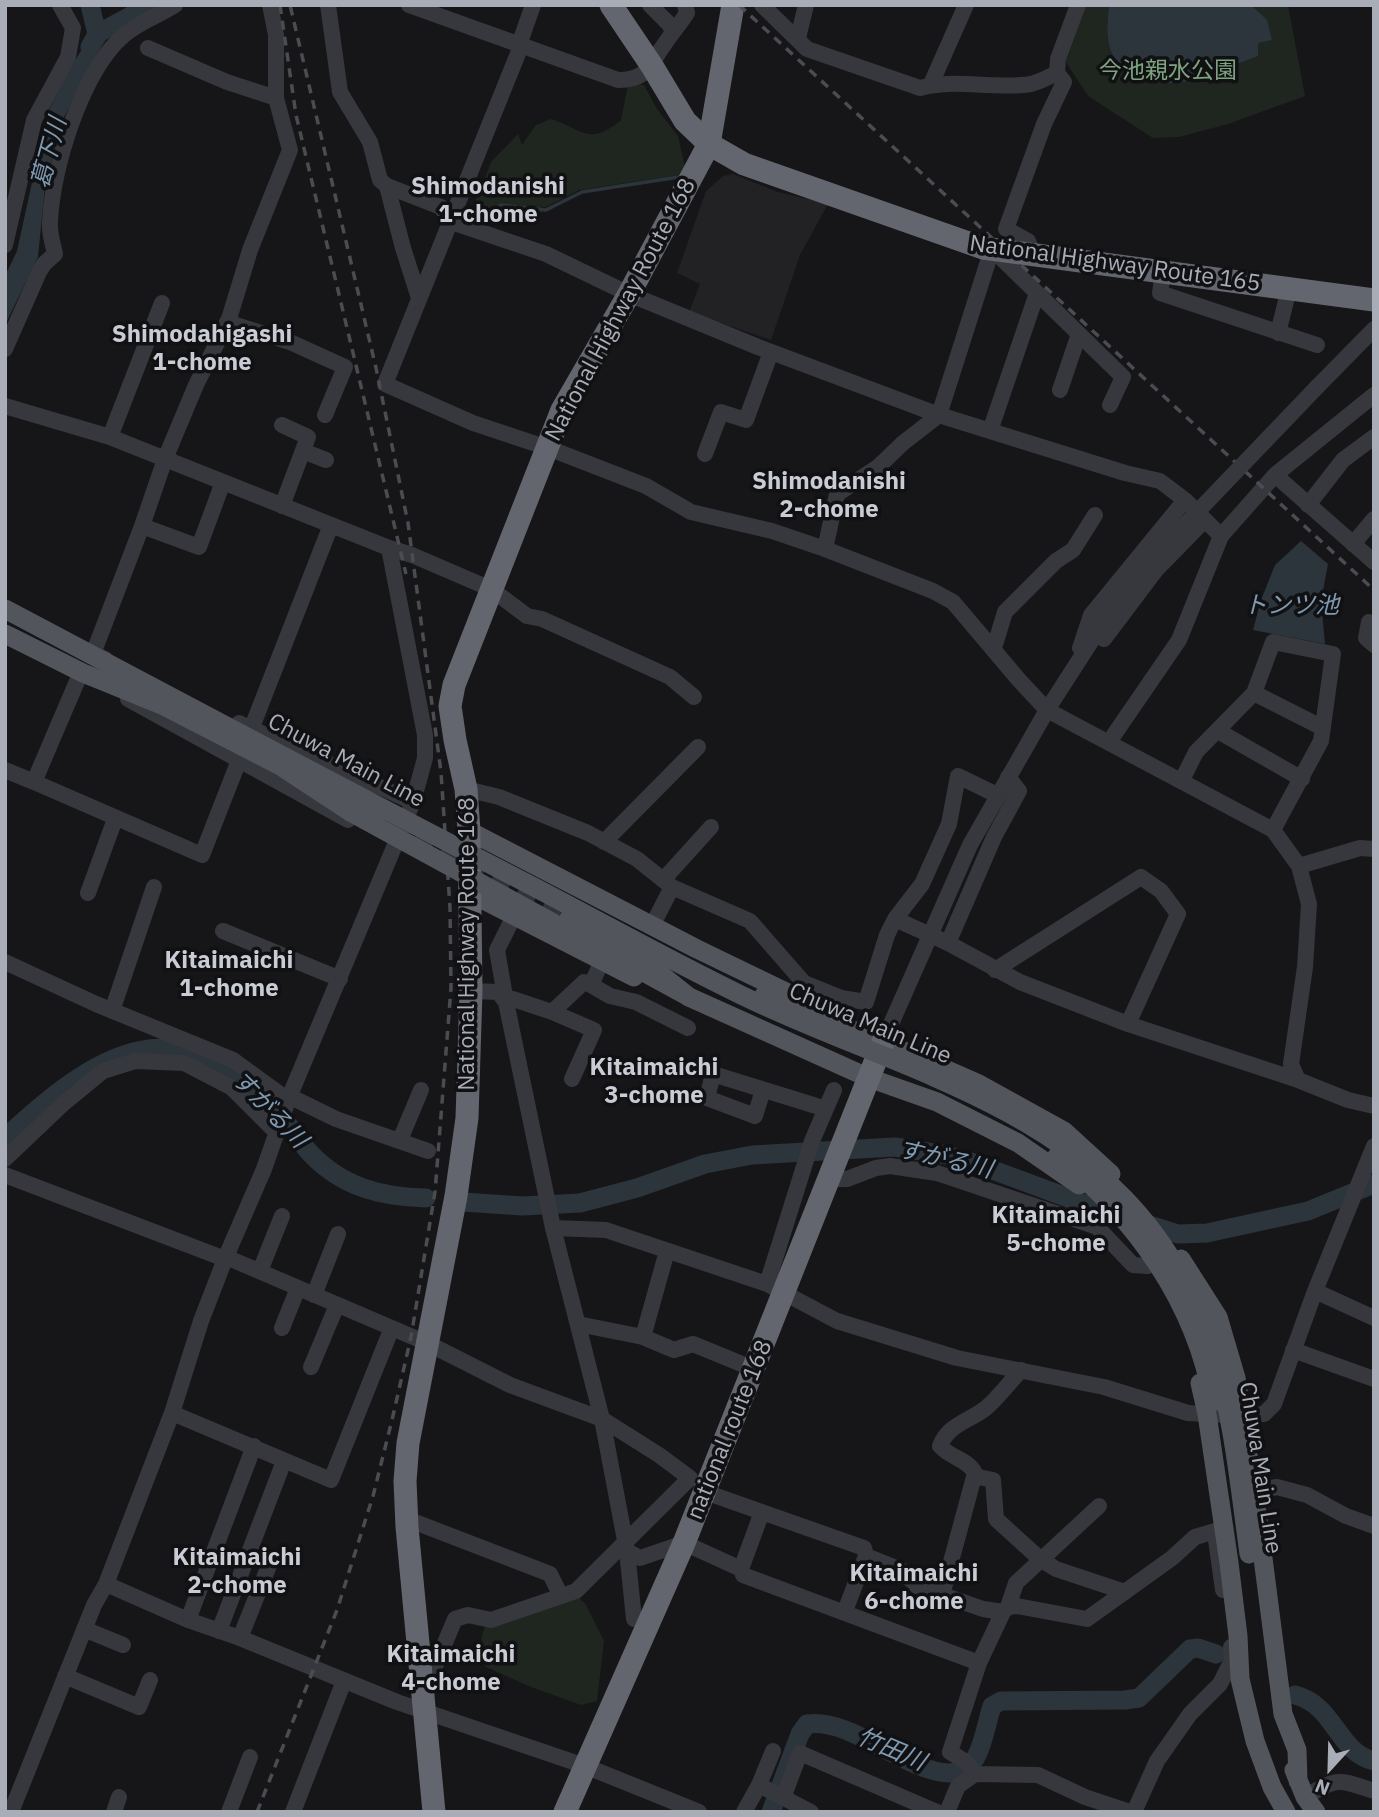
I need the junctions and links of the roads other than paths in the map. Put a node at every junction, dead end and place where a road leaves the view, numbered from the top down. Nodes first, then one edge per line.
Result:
1 (60, 5) edge
2 (175, 5) edge
3 (270, 5) edge
4 (328, 5) edge
5 (409, 5) edge
6 (533, 5) edge
7 (611, 5) edge
8 (650, 5) edge
9 (685, 5) edge
10 (733, 5) edge
11 (762, 5) edge
12 (806, 5) edge
13 (966, 5) edge
14 (1078, 5) edge
15 (673, 33) junction
16 (798, 38) junction
17 (520, 45) junction
18 (148, 48) dead end
19 (652, 66) junction
20 (1057, 73) junction
21 (719, 81) junction
22 (932, 84) junction
23 (668, 93) junction
24 (276, 98) junction
25 (709, 144) junction
26 (12, 185) edge
27 (387, 186) junction
28 (451, 222) junction
29 (5, 245) edge
30 (992, 249) junction
31 (1033, 254) junction
32 (1163, 273) junction
33 (1289, 289) junction
34 (1037, 293) junction
35 (629, 294) junction
36 (419, 298) junction
37 (1374, 300) edge
38 (162, 303) dead end
39 (228, 322) junction
40 (1374, 328) edge
41 (1278, 333) junction
42 (1079, 334) junction
43 (1317, 345) dead end
44 (5, 349) edge
45 (771, 352) junction
46 (1060, 390) dead end
47 (1374, 395) edge
48 (1110, 405) dead end
49 (5, 406) edge
50 (325, 415) dead end
51 (939, 415) junction
52 (282, 425) dead end
53 (990, 431) junction
54 (110, 437) junction
55 (1374, 437) edge
56 (548, 448) junction
57 (303, 451) junction
58 (705, 454) dead end
59 (165, 460) junction
60 (326, 460) dead end
61 (1275, 475) junction
62 (223, 482) junction
63 (1185, 500) junction
64 (1308, 505) junction
65 (282, 506) junction
66 (1095, 515) dead end
67 (1374, 519) edge
68 (1204, 521) junction
69 (331, 525) junction
70 (142, 526) junction
71 (1221, 536) junction
72 (1353, 544) junction
73 (389, 548) junction
74 (825, 549) junction
75 (1374, 562) edge
76 (491, 589) junction
77 (5, 606) edge
78 (5, 622) edge
79 (1369, 622) dead end
80 (5, 634) edge
81 (1374, 645) edge
82 (994, 648) junction
83 (93, 654) junction
84 (1073, 670) junction
85 (80, 672) junction
86 (1254, 693) junction
87 (694, 697) dead end
88 (1051, 704) junction
89 (1323, 728) junction
90 (1218, 731) junction
91 (1109, 742) junction
92 (245, 745) junction
93 (698, 747) dead end
94 (282, 762) junction
95 (5, 770) edge
96 (1008, 777) junction
97 (1302, 779) junction
98 (1182, 780) junction
99 (34, 782) junction
100 (313, 783) dead end
101 (467, 789) junction
102 (997, 795) junction
103 (414, 802) junction
104 (371, 806) dead end
105 (116, 819) junction
106 (711, 827) dead end
107 (1273, 830) junction
108 (469, 831) junction
109 (604, 842) junction
110 (396, 846) junction
111 (1374, 849) edge
112 (1299, 866) junction
113 (668, 883) junction
114 (154, 887) dead end
115 (88, 893) dead end
116 (470, 893) junction
117 (514, 916) junction
118 (900, 922) junction
119 (652, 926) junction
120 (223, 931) dead end
121 (948, 943) junction
122 (601, 961) junction
123 (5, 962) edge
124 (701, 967) junction
125 (995, 970) junction
126 (340, 979) junction
127 (592, 985) junction
128 (471, 991) junction
129 (690, 997) junction
130 (506, 1002) junction
131 (113, 1011) junction
132 (552, 1012) junction
133 (1128, 1024) junction
134 (688, 1028) dead end
135 (854, 1030) junction
136 (883, 1042) junction
137 (829, 1061) junction
138 (572, 1079) dead end
139 (869, 1079) junction
140 (1298, 1080) junction
141 (421, 1090) dead end
142 (764, 1090) dead end
143 (834, 1090) dead end
144 (287, 1102) junction
145 (1374, 1106) edge
146 (826, 1109) junction
147 (276, 1129) junction
148 (400, 1140) junction
149 (1374, 1146) edge
150 (428, 1151) dead end
151 (5, 1159) edge
152 (833, 1172) junction
153 (5, 1175) edge
154 (282, 1216) dead end
155 (553, 1228) junction
156 (338, 1234) dead end
157 (667, 1251) junction
158 (226, 1258) junction
159 (1148, 1266) junction
160 (260, 1271) junction
161 (298, 1288) junction
162 (776, 1289) junction
163 (1315, 1291) junction
164 (314, 1295) junction
165 (337, 1305) junction
166 (1374, 1318) edge
167 (578, 1324) junction
168 (282, 1328) dead end
169 (391, 1329) junction
170 (643, 1336) junction
171 (427, 1343) junction
172 (1293, 1350) junction
173 (311, 1367) dead end
174 (754, 1369) junction
175 (1021, 1370) junction
176 (1374, 1379) edge
177 (172, 1413) junction
178 (1207, 1414) junction
179 (1242, 1416) junction
180 (602, 1419) junction
181 (254, 1446) junction
182 (284, 1461) junction
183 (974, 1476) junction
184 (1254, 1491) junction
185 (705, 1492) junction
186 (1099, 1506) dead end
187 (762, 1511) junction
188 (407, 1518) junction
189 (1374, 1527) edge
190 (1215, 1531) junction
191 (684, 1544) junction
192 (626, 1545) junction
193 (1243, 1555) junction
194 (866, 1556) junction
195 (272, 1558) dead end
196 (1040, 1559) junction
197 (741, 1569) junction
198 (106, 1584) junction
199 (1125, 1592) junction
200 (942, 1595) junction
201 (561, 1596) junction
202 (1005, 1609) junction
203 (845, 1611) junction
204 (634, 1619) dead end
205 (188, 1620) junction
206 (84, 1629) junction
207 (219, 1631) junction
208 (240, 1639) junction
209 (123, 1645) dead end
210 (979, 1663) junction
211 (65, 1676) junction
212 (1240, 1679) junction
213 (150, 1680) dead end
214 (344, 1681) junction
215 (1220, 1684) junction
216 (423, 1686) junction
217 (425, 1710) junction
218 (773, 1751) dead end
219 (250, 1757) dead end
220 (585, 1766) junction
221 (975, 1774) junction
222 (759, 1785) junction
223 (1374, 1791) edge
224 (783, 1798) junction
225 (1305, 1800) edge
226 (1081, 1804) edge
227 (11, 1812) edge
228 (229, 1812) edge
229 (293, 1812) edge
230 (435, 1812) edge
231 (565, 1812) edge
232 (699, 1812) edge
233 (744, 1812) edge
234 (811, 1812) edge
235 (937, 1812) edge
236 (947, 1812) edge
237 (1132, 1812) edge
238 (1286, 1812) edge

1 - 26 street
2 - 44 street
3 - 24 street
4 - 27 street
5 - 17 street
6 - 17 street
7 - 19 highway, National Highway Route 165
8 - 15 street
9 - 15 street
10 - 21 highway, National Highway Route 168
11 - 16 street
12 - 16 street
13 - 22 street
14 - 20 street
15 - 19 street
16 - 22 street
17 - 19 street
17 - 28 street
18 - 24 street
19 - 23 highway, National Highway Route 165
20 - 22 street
20 - 31 street
21 - 23 highway
21 - 25 highway, National Highway Route 168
23 - 25 highway, National Highway Route 165
24 - 39 street
25 - 30 highway, National Highway Route 165
25 - 35 highway, National Highway Route 168
26 - 29 street
27 - 28 street
27 - 36 street
28 - 35 street
28 - 36 street
30 - 31 highway, National Highway Route 165
30 - 34 street
30 - 51 street
31 - 32 highway, National Highway Route 165
32 - 33 highway, National Highway Route 165
32 - 41 street
33 - 37 highway, National Highway Route 165
33 - 41 street
34 - 42 street
34 - 53 street
35 - 45 street
35 - 56 highway, National Highway Route 168
36 - 56 street
38 - 54 street
39 - 50 street
39 - 59 street
40 - 84 street, bridge
41 - 43 street
42 - 46 street
42 - 48 street
45 - 51 street
45 - 58 street
47 - 61 street
49 - 54 street
51 - 53 street
51 - 74 street
52 - 57 street
53 - 63 street
54 - 59 street
55 - 64 street
56 - 74 street
56 - 76 highway, National Highway Route 168
57 - 60 street
57 - 65 street
59 - 62 street
59 - 70 street
61 - 64 street
61 - 71 street
62 - 65 street
62 - 70 street
63 - 68 street
63 - 84 street
64 - 72 street
65 - 69 street
66 - 82 street
67 - 72 street
68 - 71 street
68 - 88 street
69 - 73 street
69 - 92 street
70 - 83 street
71 - 91 street
72 - 75 street
73 - 76 street
73 - 103 street
74 - 82 street
76 - 87 street
76 - 101 highway, National Highway Route 168
77 - 83 main road
77 - 94 main road, Chuwa Main Line, bridge
78 - 94 main road, Chuwa Main Line
79 - 81 street
80 - 85 main road
82 - 88 street
83 - 92 main road
84 - 88 street
85 - 92 main road
85 - 99 street
86 - 89 street
86 - 89 street
86 - 90 street
88 - 91 street
88 - 96 street
89 - 97 street
90 - 97 street
90 - 98 street
91 - 98 street
92 - 100 main road
92 - 103 street
92 - 104 main road
92 - 105 street
92 - 110 street
93 - 109 street
94 - 124 main road, bridge
94 - 129 main road, bridge
94 - 193 main road, Chuwa Main Line, bridge
95 - 99 street
96 - 102 street
96 - 121 street
97 - 107 street
98 - 107 street
99 - 105 street
101 - 108 highway, National Highway Route 168
101 - 109 street
102 - 118 street
102 - 136 street
103 - 110 street
105 - 115 street
106 - 113 street
107 - 112 street
108 - 116 highway, National Highway Route 168
108 - 119 main road
109 - 113 street
110 - 126 street
111 - 112 street
112 - 140 street
113 - 118 street
113 - 119 street
114 - 131 street
116 - 117 main road
116 - 128 highway, National Highway Route 168
117 - 122 main road
117 - 130 street
118 - 121 street, bridge
119 - 135 main road
120 - 126 street
121 - 125 street
122 - 127 street
122 - 137 main road
123 - 131 street
124 - 129 main road
124 - 135 main road
125 - 133 street
125 - 133 street
126 - 144 street
127 - 132 street
127 - 134 street
128 - 130 street
128 - 171 highway, National Highway Route 168
129 - 137 main road
130 - 132 street
130 - 155 street
131 - 144 street
132 - 138 street
133 - 140 street
135 - 136 main road
136 - 139 highway, national route 168
136 - 179 main road
137 - 139 main road
139 - 152 highway, national route 168
139 - 159 main road
140 - 145 street
141 - 148 street
142 - 146 street
143 - 146 street
144 - 147 street
144 - 148 street
146 - 162 street
147 - 151 street
147 - 158 street
148 - 150 street
149 - 163 street
152 - 159 street
152 - 162 highway, national route 168
153 - 158 street
154 - 160 street
155 - 157 street
155 - 167 street
156 - 164 street
157 - 162 street
157 - 170 street
158 - 160 street
158 - 177 street
159 - 178 main road
160 - 161 street
161 - 164 street
161 - 168 street
162 - 174 highway, national route 168
162 - 175 street
163 - 166 street
163 - 172 street
164 - 165 street
165 - 169 street
165 - 173 street
167 - 170 street
167 - 180 street
169 - 171 street
169 - 182 street
170 - 174 street
171 - 180 street
171 - 188 highway, National Highway Route 168
172 - 176 street
172 - 179 street
174 - 185 highway, national route 168
175 - 178 street
175 - 183 street
177 - 181 street
177 - 198 street
178 - 179 street
178 - 190 street
178 - 212 main road
179 - 184 main road
180 - 192 street
180 - 192 street
181 - 182 street
181 - 205 street
182 - 207 street
183 - 196 street
183 - 200 street
184 - 189 street
184 - 225 main road
185 - 187 street
185 - 191 highway, national route 168
186 - 196 street
187 - 194 street
187 - 197 street
188 - 201 street
188 - 216 highway, National Highway Route 168
190 - 199 street
190 - 215 street
191 - 192 street
191 - 197 street
191 - 220 highway, national route 168
192 - 201 street
192 - 204 street
193 - 225 main road, Chuwa Main Line
193 - 225 main road, Chuwa Main Line
194 - 200 street
194 - 203 street
195 - 208 street
196 - 199 street
196 - 202 street
197 - 203 street
198 - 205 street
198 - 206 street
199 - 202 street
200 - 202 street
201 - 216 street
202 - 210 street
203 - 210 street
205 - 207 street
206 - 209 street
206 - 211 street
207 - 208 street
208 - 214 street
210 - 221 street
211 - 213 street
211 - 227 street
212 - 215 street
212 - 238 main road
214 - 217 street
214 - 229 street
215 - 237 street
216 - 217 highway, National Highway Route 168
217 - 220 street
217 - 230 highway, National Highway Route 168
218 - 222 street
219 - 228 street
220 - 231 highway, national route 168
220 - 232 street
221 - 226 street
221 - 236 street
222 - 224 street
222 - 233 street
223 - 225 street
224 - 234 street
224 - 235 street
226 - 237 street

